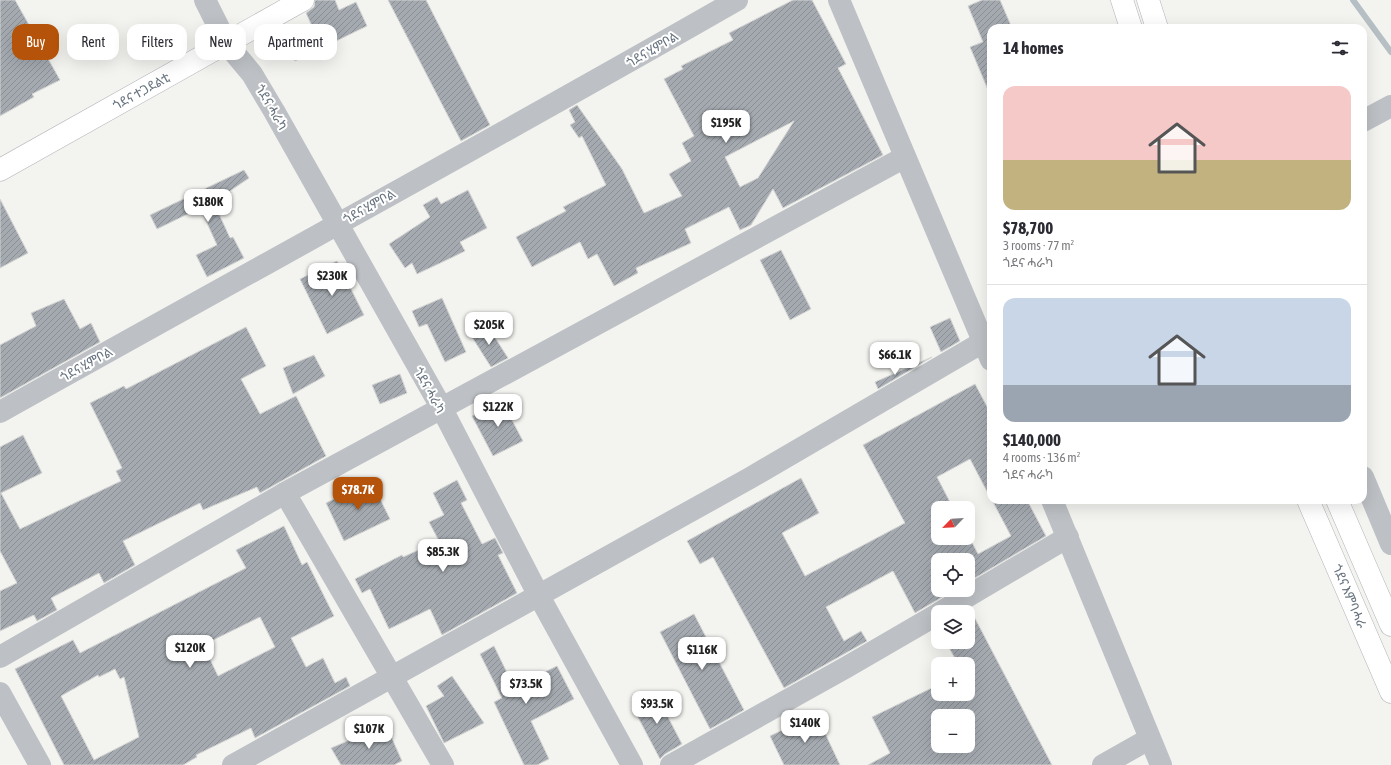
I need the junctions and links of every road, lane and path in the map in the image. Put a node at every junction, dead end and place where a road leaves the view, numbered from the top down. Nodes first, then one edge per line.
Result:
1 (205, 0) edge
2 (303, 0) edge
3 (737, 0) edge
4 (839, 0) edge
5 (1122, 0) edge
6 (1148, 0) edge
7 (217, 24) edge
8 (1130, 24) edge
9 (1156, 24) edge
10 (246, 33) edge
11 (198, 60) edge
12 (240, 60) edge
13 (1391, 106) edge
14 (1367, 119) edge
15 (904, 157) junction
16 (0, 170) edge
17 (337, 223) junction
18 (987, 351) edge
19 (441, 407) junction
20 (0, 412) edge
21 (1367, 487) edge
22 (285, 493) junction
23 (1054, 504) edge
24 (1310, 504) edge
25 (1339, 504) edge
26 (1068, 537) junction
27 (1391, 544) edge
28 (539, 596) junction
29 (953, 605) edge
30 (931, 618) edge
31 (1391, 625) edge
32 (0, 657) edge
33 (393, 676) junction
34 (1389, 683) edge
35 (0, 693) edge
36 (1149, 739) junction
37 (40, 765) edge
38 (233, 765) edge
39 (443, 765) edge
40 (632, 765) edge
41 (671, 765) edge
42 (1103, 765) edge
43 (1161, 765) edge

1 - 7 street, ጎደና ሓራካ
2 - 10 main road, ጎደና ተጋደልቲ
3 - 17 street, ጎደና ሂምቦል
4 - 15 street
5 - 8 main road
6 - 9 main road
11 - 16 main road, ጎደና ተጋደልቲ
12 - 17 street, ጎደና ሓራካ
13 - 14 street
15 - 18 street
15 - 19 street
17 - 19 street, ጎደና ሓራካ
17 - 20 street, ጎደና ሂምቦል
18 - 28 street
19 - 22 street
19 - 28 street, ጎደና ሓራካ
21 - 27 street
22 - 32 street
22 - 33 street
23 - 26 street
24 - 34 main road, ጎደና እምባሓራ
25 - 31 main road, ጎደና እምባሓራ
26 - 29 street
26 - 36 street
28 - 33 street
28 - 40 street, ጎደና ሓራካ
30 - 41 street
33 - 38 street
33 - 39 street
35 - 37 street
36 - 42 street
36 - 43 street

